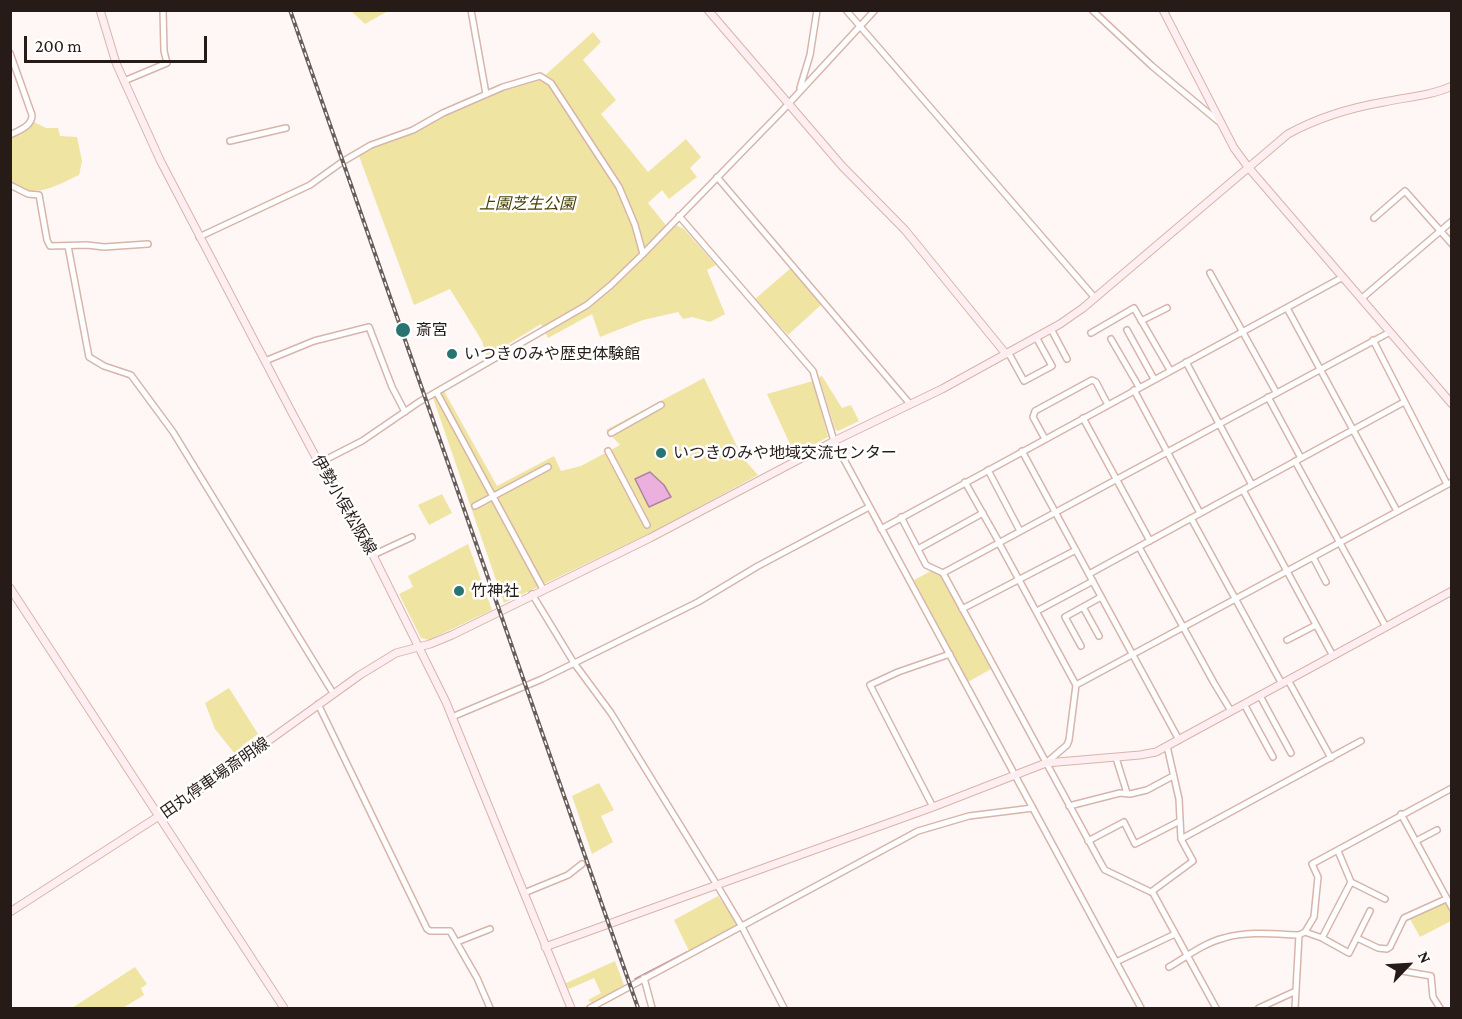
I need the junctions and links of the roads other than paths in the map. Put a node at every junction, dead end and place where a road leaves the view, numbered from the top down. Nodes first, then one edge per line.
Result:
1 (100, 10) edge
2 (163, 10) edge
3 (471, 10) edge
4 (708, 10) edge
5 (817, 10) edge
6 (846, 10) edge
7 (875, 10) edge
8 (1092, 10) edge
9 (1163, 10) edge
10 (860, 26) junction
11 (10, 53) edge
12 (124, 81) junction
13 (1452, 86) edge
14 (800, 90) junction
15 (486, 94) junction
16 (787, 104) junction
17 (1218, 121) junction
18 (286, 128) dead end
19 (10, 135) edge
20 (230, 141) dead end
21 (1248, 167) junction
22 (717, 177) junction
23 (10, 185) edge
24 (679, 216) junction
25 (1374, 218) dead end
26 (1452, 221) edge
27 (1439, 231) junction
28 (199, 237) junction
29 (148, 244) dead end
30 (1452, 244) edge
31 (68, 246) junction
32 (643, 254) junction
33 (1210, 273) dead end
34 (1342, 277) junction
35 (1095, 298) junction
36 (1361, 299) junction
37 (1167, 308) dead end
38 (1287, 308) junction
39 (1142, 321) junction
40 (1051, 329) junction
41 (1127, 330) dead end
42 (1242, 332) junction
43 (1390, 332) junction
44 (1090, 333) dead end
45 (1036, 337) junction
46 (1111, 339) dead end
47 (1372, 340) junction
48 (1007, 353) junction
49 (1067, 359) dead end
50 (265, 361) junction
51 (1186, 362) junction
52 (1319, 369) junction
53 (1170, 370) junction
54 (1154, 379) junction
55 (1137, 389) junction
56 (1276, 392) junction
57 (437, 393) junction
58 (1268, 397) junction
59 (1404, 402) junction
60 (910, 404) junction
61 (1452, 404) edge
62 (661, 405) dead end
63 (1108, 405) junction
64 (405, 412) junction
65 (1083, 418) junction
66 (1219, 424) junction
67 (1353, 430) junction
68 (611, 433) dead end
69 (1045, 439) junction
70 (834, 441) junction
71 (608, 451) dead end
72 (1022, 451) junction
73 (1167, 452) junction
74 (1298, 460) junction
75 (319, 463) junction
76 (548, 466) dead end
77 (988, 470) junction
78 (1115, 480) junction
79 (965, 482) junction
80 (1449, 483) edge
81 (1252, 485) junction
82 (1243, 490) junction
83 (493, 497) junction
84 (475, 506) dead end
85 (869, 507) junction
86 (1397, 511) junction
87 (1055, 512) junction
88 (983, 513) junction
89 (1200, 513) junction
90 (901, 518) junction
91 (1191, 518) junction
92 (647, 525) dead end
93 (881, 529) junction
94 (1020, 531) junction
95 (412, 537) dead end
96 (1150, 541) junction
97 (1340, 542) junction
98 (999, 543) junction
99 (1139, 547) junction
100 (918, 549) junction
101 (1076, 550) junction
102 (373, 555) junction
103 (1313, 557) junction
104 (1287, 571) junction
105 (944, 573) junction
106 (1089, 574) junction
107 (1018, 579) junction
108 (1093, 581) junction
109 (1326, 582) dead end
110 (10, 588) edge
111 (543, 589) junction
112 (1452, 591) edge
113 (532, 594) junction
114 (1101, 597) junction
115 (1235, 599) junction
116 (1083, 607) junction
117 (962, 609) junction
118 (1036, 611) junction
119 (1316, 624) junction
120 (1183, 627) junction
121 (1386, 627) junction
122 (1099, 636) dead end
123 (1287, 640) dead end
124 (419, 646) junction
125 (1081, 646) dead end
126 (950, 654) junction
127 (1132, 655) junction
128 (1333, 656) junction
129 (574, 663) junction
130 (1285, 682) junction
131 (1076, 686) junction
132 (333, 693) junction
133 (1260, 696) junction
134 (318, 704) junction
135 (1244, 704) junction
136 (1231, 711) junction
137 (452, 717) junction
138 (1179, 740) junction
139 (1361, 741) dead end
140 (1167, 746) junction
141 (1291, 753) dead end
142 (1273, 757) dead end
143 (1116, 758) junction
144 (1331, 758) junction
145 (1046, 763) junction
146 (1015, 776) junction
147 (1173, 776) junction
148 (1452, 788) edge
149 (1127, 793) junction
150 (1069, 806) junction
151 (933, 807) junction
152 (1033, 808) junction
153 (1401, 814) junction
154 (160, 817) junction
155 (1180, 821) junction
156 (1437, 830) dead end
157 (1181, 839) junction
158 (1088, 841) junction
159 (1416, 841) junction
160 (1338, 851) junction
161 (582, 864) dead end
162 (1351, 882) junction
163 (717, 885) junction
164 (1151, 892) junction
165 (524, 894) junction
166 (1385, 899) dead end
167 (1446, 899) junction
168 (1452, 908) edge
169 (1370, 911) dead end
170 (10, 912) edge
171 (742, 927) junction
172 (490, 929) dead end
173 (1175, 934) junction
174 (1302, 934) junction
175 (1322, 938) junction
176 (1357, 938) junction
177 (457, 942) junction
178 (545, 947) junction
179 (1187, 956) junction
180 (1116, 962) junction
181 (1169, 967) dead end
182 (1402, 971) dead end
183 (644, 978) junction
184 (1296, 991) junction
185 (284, 1008) edge
186 (490, 1008) edge
187 (571, 1008) edge
188 (590, 1008) edge
189 (652, 1008) edge
190 (784, 1008) edge
191 (1141, 1008) edge
192 (1216, 1008) edge
193 (1259, 1008) edge
194 (1295, 1008) edge
195 (1440, 1008) edge

1 - 12 street, 伊勢小俣松阪線
2 - 12 street
3 - 15 street
4 - 16 street
5 - 14 street
6 - 10 street
7 - 10 street
8 - 17 street
9 - 17 street
10 - 14 street
10 - 35 street
11 - 19 street
12 - 28 street, 伊勢小俣松阪線
13 - 21 street, 田丸停車場斎明線
14 - 16 street
15 - 28 street
15 - 32 street
16 - 22 street
16 - 48 street
17 - 21 street
18 - 20 street
21 - 34 street
21 - 35 street, 田丸停車場斎明線
22 - 24 street
22 - 60 street
23 - 31 street
24 - 32 street
24 - 70 street
25 - 27 street
26 - 27 street
27 - 30 street
27 - 36 street
28 - 50 street, 伊勢小俣松阪線
29 - 31 street
31 - 132 street
32 - 57 street
33 - 42 street
34 - 36 street
34 - 38 street
35 - 40 street, 田丸停車場斎明線
36 - 43 street
37 - 39 street
38 - 42 street
38 - 52 street
39 - 44 street
39 - 53 street
40 - 45 street, 田丸停車場斎明線
40 - 49 street
41 - 54 street
42 - 51 street
42 - 56 street
43 - 47 street
43 - 61 street
45 - 48 street, 田丸停車場斎明線
45 - 48 street
46 - 55 street
47 - 52 street
47 - 59 street
48 - 60 street, 田丸停車場斎明線
50 - 64 street
50 - 75 street, 伊勢小俣松阪線
51 - 53 street
51 - 66 street
52 - 56 street
52 - 67 street
53 - 54 street
54 - 55 street
55 - 63 street
55 - 73 street
56 - 58 street
57 - 64 street
57 - 83 street
58 - 66 street
58 - 74 street
59 - 67 street
59 - 80 street
60 - 70 street, 田丸停車場斎明線
62 - 68 street
63 - 65 street
63 - 69 street
64 - 75 street
65 - 69 street
65 - 78 street
66 - 73 street
66 - 81 street
67 - 74 street
67 - 86 street
69 - 72 street
70 - 85 street
70 - 111 street, 田丸停車場斎明線
71 - 92 street
72 - 77 street
72 - 87 street
73 - 78 street
73 - 89 street
74 - 81 street
74 - 97 street
75 - 102 street, 伊勢小俣松阪線
76 - 83 street
77 - 79 street
77 - 94 street
78 - 87 street
78 - 96 street
79 - 88 street
79 - 90 street
80 - 86 street
81 - 82 street
82 - 89 street
82 - 104 street
83 - 84 street
83 - 111 street
85 - 93 street
85 - 129 street
86 - 97 street
87 - 94 street
87 - 101 street
88 - 98 street
88 - 100 street
89 - 91 street
90 - 93 street
90 - 100 street
91 - 96 street
91 - 115 street
93 - 126 street
94 - 98 street
95 - 102 street
96 - 99 street
97 - 103 street
97 - 121 street
98 - 105 street
98 - 107 street
99 - 106 street
99 - 120 street
100 - 105 street
101 - 106 street
101 - 107 street
102 - 124 street, 伊勢小俣松阪線
103 - 104 street
103 - 109 street
104 - 115 street
104 - 119 street
105 - 117 street
106 - 108 street
107 - 117 street
107 - 118 street
108 - 114 street
108 - 118 street
110 - 154 street
111 - 113 street, 田丸停車場斎明線
112 - 121 street
113 - 124 street, 田丸停車場斎明線
113 - 129 street
114 - 116 street
114 - 127 street
115 - 120 street
115 - 130 street
116 - 122 street
116 - 125 street
117 - 145 street
118 - 131 street
119 - 123 street
119 - 128 street
120 - 127 street
120 - 136 street
121 - 128 street
124 - 132 street, 田丸停車場斎明線
124 - 137 street, 伊勢小俣松阪線
126 - 146 street
126 - 151 street
127 - 131 street
127 - 138 street
128 - 130 street
129 - 137 street
129 - 163 street
130 - 133 street
130 - 144 street
131 - 145 street
132 - 134 street, 田丸停車場斎明線
133 - 135 street
133 - 141 street
134 - 154 street, 田丸停車場斎明線
134 - 177 street
135 - 136 street
135 - 142 street
136 - 138 street
137 - 165 street, 伊勢小俣松阪線
138 - 140 street
139 - 144 street
140 - 143 street
140 - 147 street
143 - 145 street
143 - 149 street
144 - 157 street
145 - 146 street
145 - 150 street
146 - 151 street
146 - 152 street
147 - 149 street
147 - 155 street
148 - 153 street
149 - 150 street
150 - 158 street
151 - 163 street
152 - 171 street
152 - 180 street
153 - 159 street
153 - 160 street
154 - 170 street, 田丸停車場斎明線
154 - 185 street
155 - 157 street
155 - 158 street
156 - 159 street
157 - 164 street
158 - 164 street
159 - 167 street
160 - 162 street
160 - 174 street
161 - 165 street
162 - 166 street
162 - 175 street
163 - 171 street
163 - 178 street
164 - 173 street
165 - 178 street, 伊勢小俣松阪線
167 - 168 street
167 - 176 street
169 - 176 street
171 - 183 street
171 - 190 street
172 - 177 street
173 - 179 street
173 - 180 street
174 - 175 street
174 - 179 street
174 - 184 street
175 - 176 street
177 - 186 street
178 - 187 street, 伊勢小俣松阪線
179 - 181 street
179 - 192 street
180 - 191 street
182 - 195 street
183 - 188 street
183 - 189 street
184 - 193 street
184 - 194 street

